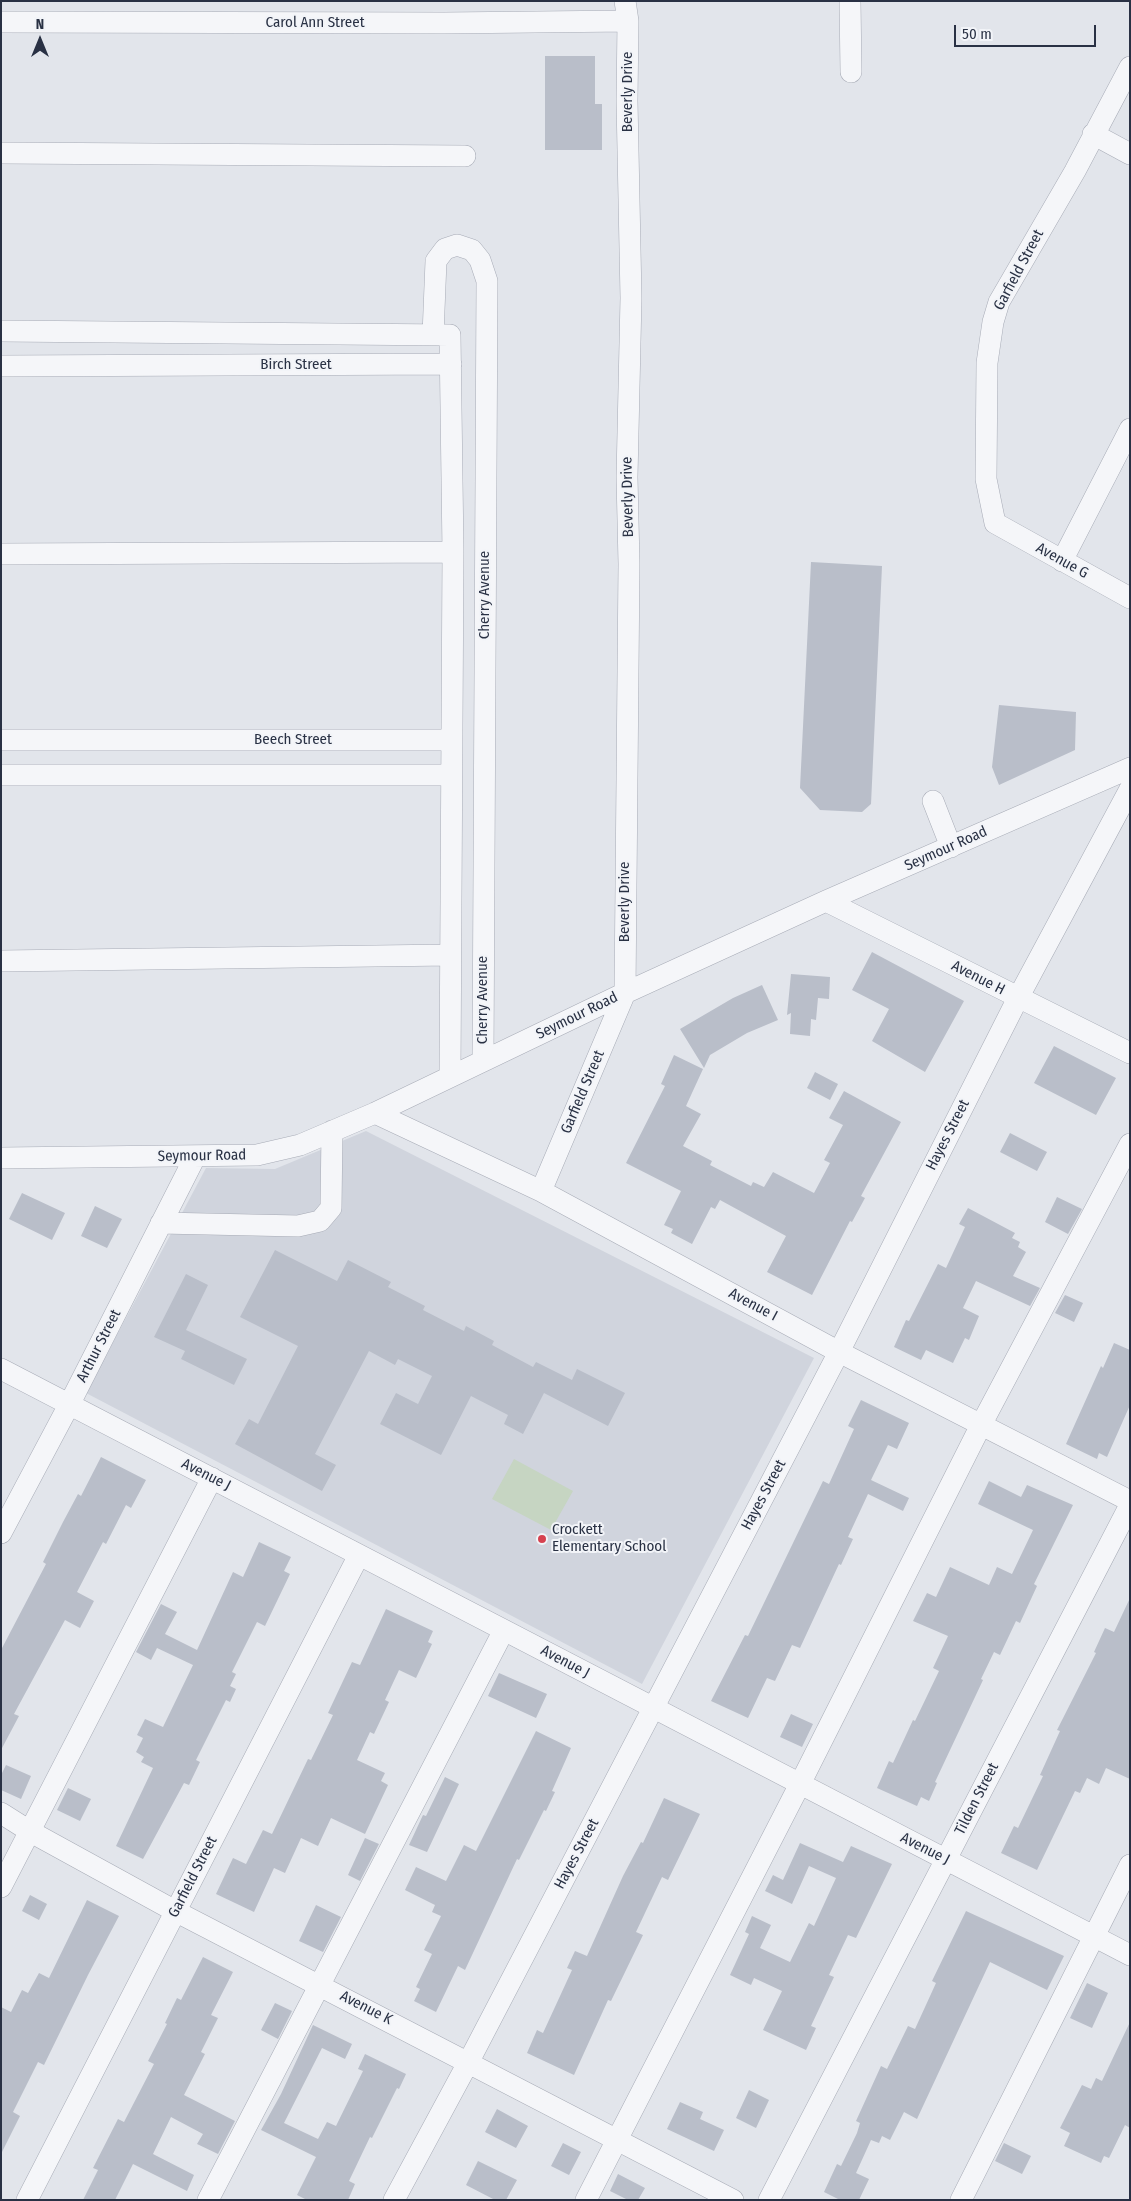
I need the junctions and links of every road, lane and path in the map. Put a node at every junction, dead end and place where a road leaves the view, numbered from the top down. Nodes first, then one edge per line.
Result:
1 (850, 1) edge
2 (626, 11) edge
3 (1, 22) edge
4 (1130, 67) edge
5 (850, 72) dead end
6 (1093, 134) junction
7 (1, 153) edge
8 (1130, 154) edge
9 (465, 156) dead end
10 (1, 331) edge
11 (142, 332) junction
12 (441, 335) junction
13 (451, 364) junction
14 (142, 365) junction
15 (1, 366) edge
16 (1130, 429) edge
17 (995, 523) joint
18 (453, 552) junction
19 (1, 554) edge
20 (1062, 561) junction
21 (1130, 598) edge
22 (1, 740) edge
23 (134, 740) junction
24 (451, 740) junction
25 (1130, 768) edge
26 (135, 774) junction
27 (450, 774) junction
28 (1, 775) edge
29 (1130, 789) edge
30 (933, 801) dead end
31 (951, 847) junction
32 (826, 902) junction
33 (450, 955) junction
34 (1, 960) edge
35 (625, 993) junction
36 (1018, 998) junction
37 (1130, 1053) edge
38 (482, 1061) junction
39 (450, 1076) junction
40 (374, 1113) junction
41 (332, 1131) junction
42 (1130, 1144) edge
43 (195, 1157) junction
44 (3, 1160) edge
45 (541, 1192) junction
46 (161, 1223) junction
47 (839, 1352) junction
48 (1, 1369) edge
49 (69, 1405) junction
50 (981, 1425) junction
51 (212, 1478) junction
52 (1130, 1502) edge
53 (1130, 1506) edge
54 (1, 1533) edge
55 (359, 1554) junction
56 (504, 1630) junction
57 (653, 1708) junction
58 (800, 1784) junction
59 (1, 1813) edge
60 (1, 1826) edge
61 (31, 1832) junction
62 (946, 1860) junction
63 (1130, 1865) edge
64 (1, 1887) edge
65 (175, 1911) junction
66 (1093, 1936) junction
67 (1130, 1955) edge
68 (319, 1984) junction
69 (469, 2061) junction
70 (617, 2139) junction
71 (27, 2200) edge
72 (208, 2200) edge
73 (394, 2200) edge
74 (586, 2200) edge
75 (733, 2200) edge
76 (769, 2200) edge
77 (961, 2200) edge

1 - 5 street
2 - 3 street, Carol Ann Street
2 - 35 street, Beverly Drive
4 - 6 street, Garfield Street
6 - 8 street
6 - 17 street, Garfield Street
7 - 9 street
10 - 11 street, Birch Street
11 - 12 street, Birch Street
11 - 14 street
12 - 13 street, Cherry Avenue
12 - 38 street, Cherry Avenue
13 - 14 street, Birch Street
13 - 18 street, Cherry Avenue
14 - 15 street, Birch Street
16 - 20 street
17 - 20 street, Avenue G
18 - 19 street
18 - 24 street, Cherry Avenue
20 - 21 street, Avenue G
22 - 23 street, Beech Street
23 - 24 street, Beech Street
23 - 26 street
24 - 27 street, Cherry Avenue
25 - 31 street, Seymour Road
26 - 27 street
26 - 28 street
27 - 33 street, Cherry Avenue
29 - 36 street, Hayes Street
30 - 31 street
31 - 32 street, Seymour Road
32 - 35 street, Seymour Road
32 - 36 street, Avenue H
33 - 34 street
33 - 39 street, Cherry Avenue
35 - 38 street, Seymour Road
35 - 45 street, Garfield Street
36 - 37 street, Avenue H
36 - 47 street, Hayes Street
38 - 39 street, Seymour Road
39 - 40 street, Seymour Road
40 - 41 street, Seymour Road
40 - 45 street, Avenue I
41 - 43 street, Seymour Road
41 - 46 street
42 - 50 street
43 - 44 street, Seymour Road
43 - 46 street, Arthur Street
45 - 47 street, Avenue I
46 - 49 street, Arthur Street
47 - 50 street, Avenue I
47 - 57 street, Hayes Street
48 - 49 street, Avenue J
49 - 51 street, Avenue J
49 - 54 street, Arthur Street
50 - 52 street, Avenue I
50 - 58 street
51 - 55 street, Avenue J
51 - 61 street
53 - 62 street, Tilden Street
55 - 56 street, Avenue J
55 - 65 street, Garfield Street
56 - 57 street, Avenue J
56 - 68 street
57 - 58 street, Avenue J
57 - 69 street, Hayes Street
58 - 62 street, Avenue J
58 - 70 street
59 - 61 street, Avenue K
60 - 61 street
61 - 64 street
61 - 65 street, Avenue K
62 - 66 street, Avenue J
62 - 76 street, Tilden Street
63 - 66 street
65 - 68 street, Avenue K
65 - 71 street, Garfield Street
66 - 67 street, Avenue J
66 - 77 street
68 - 69 street, Avenue K
68 - 72 street
69 - 70 street, Avenue K
69 - 73 street, Hayes Street
70 - 74 street
70 - 75 street, Avenue K

